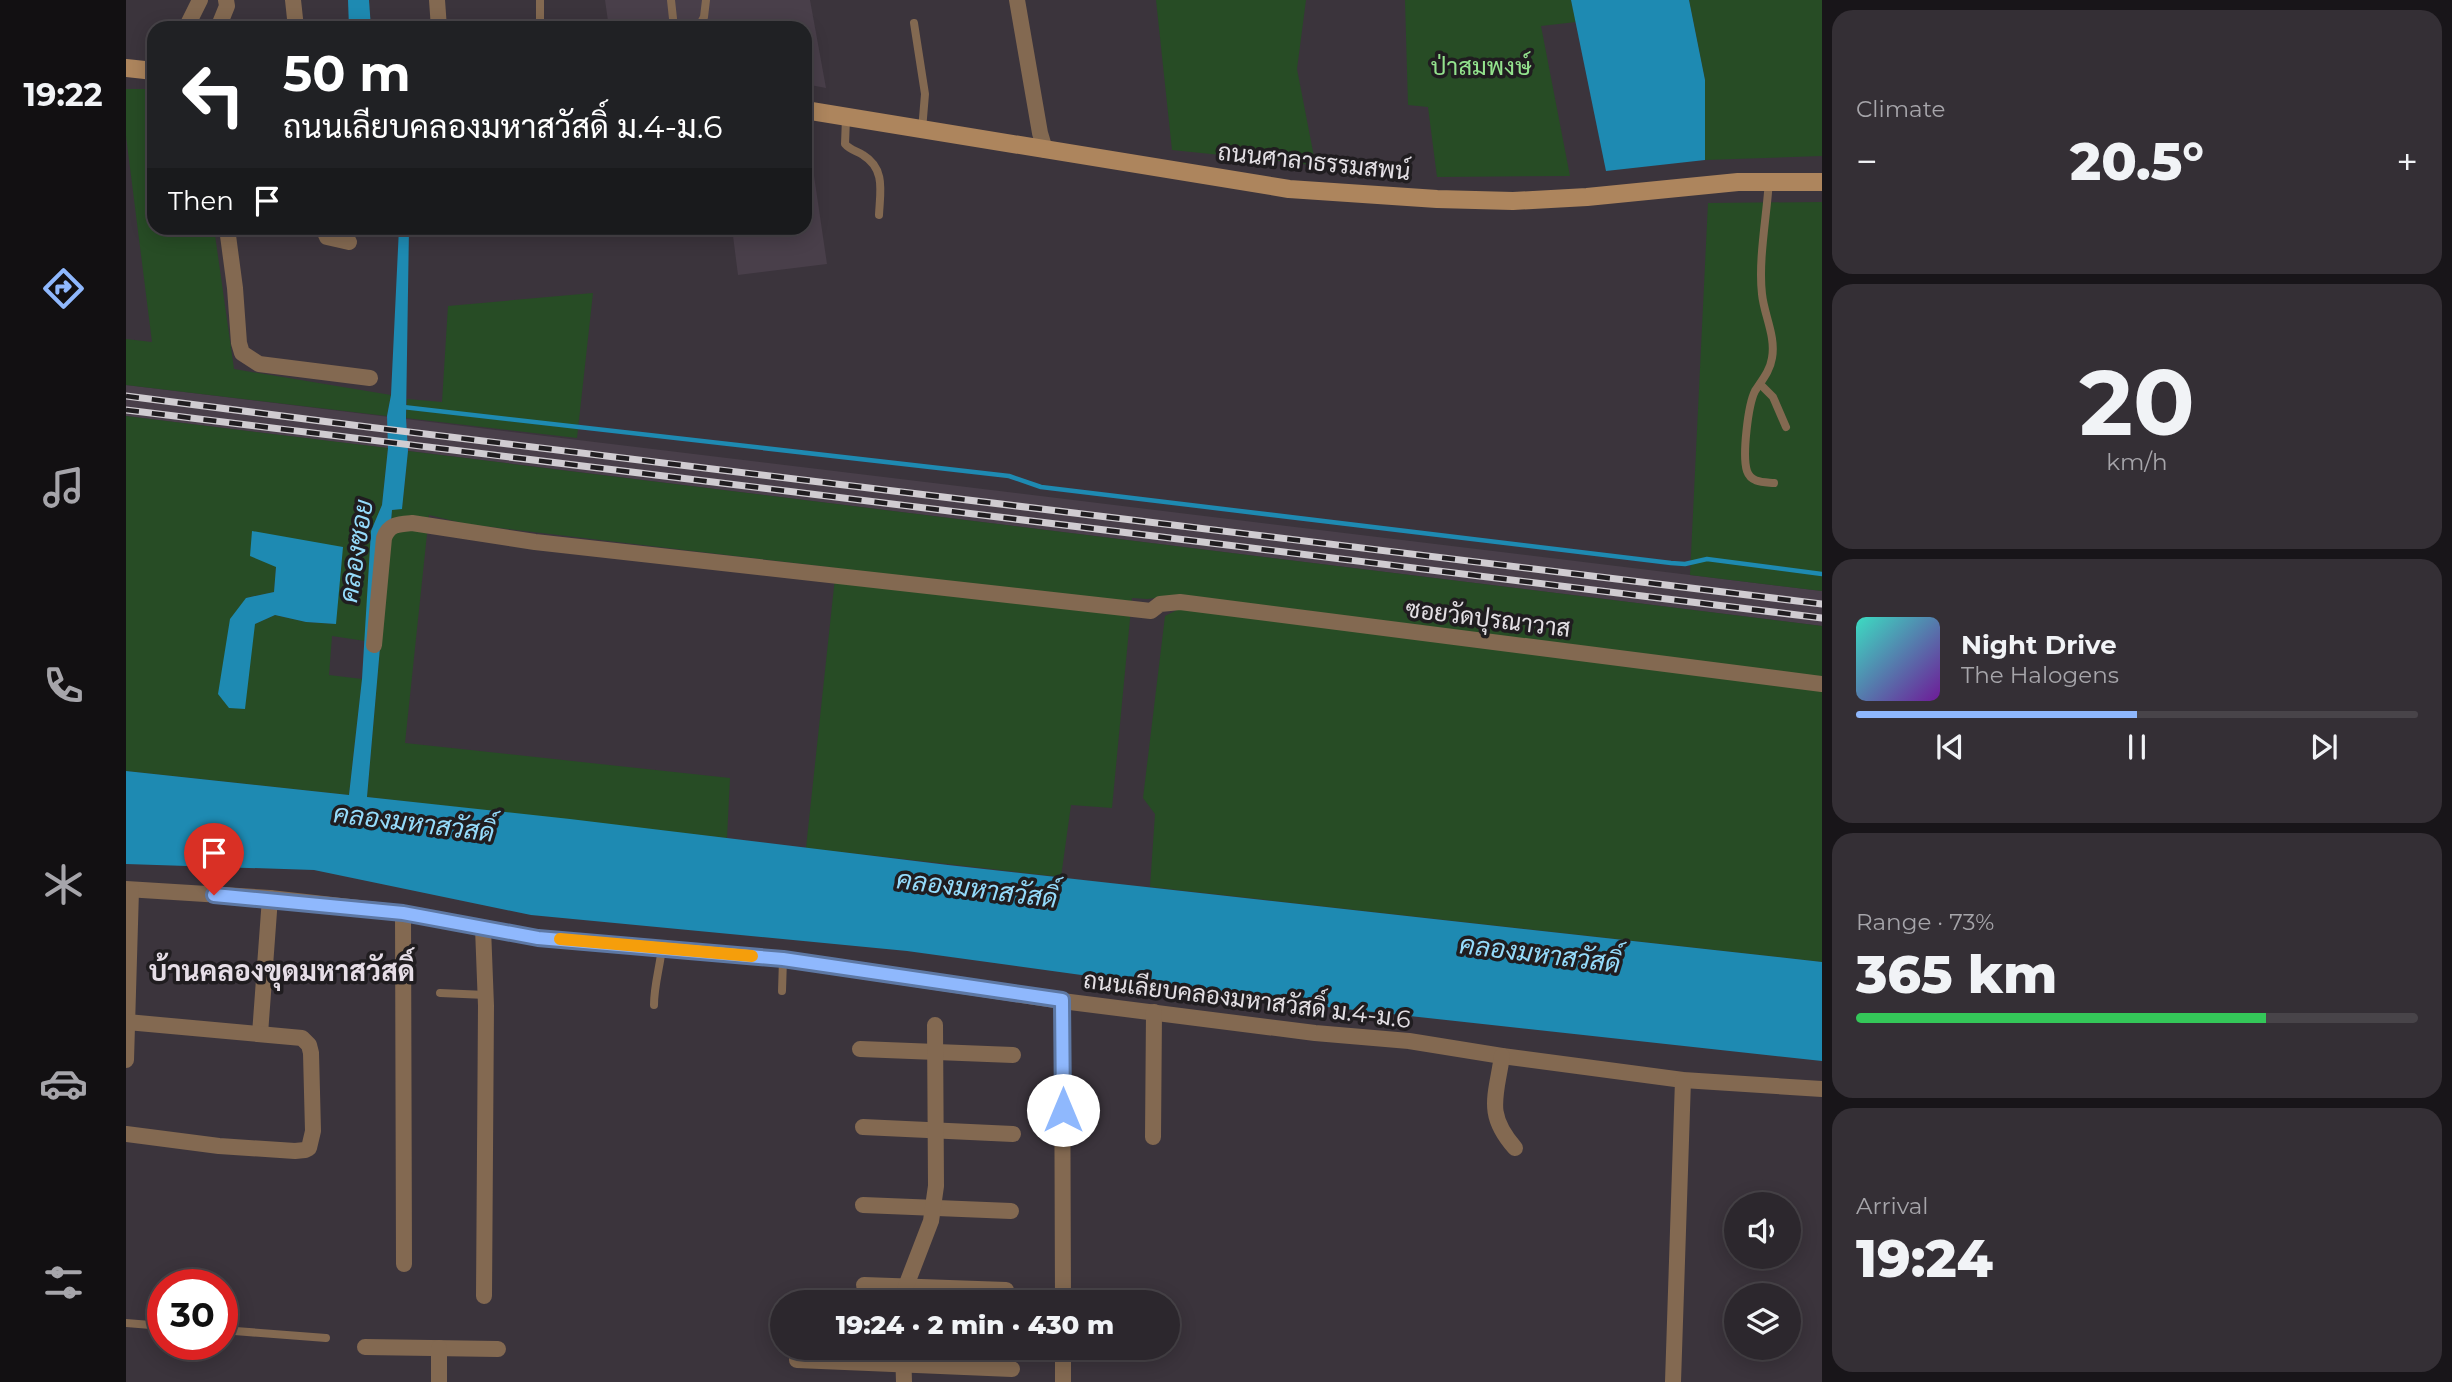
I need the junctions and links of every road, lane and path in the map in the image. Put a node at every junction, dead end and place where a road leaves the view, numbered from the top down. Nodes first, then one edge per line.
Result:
1 (200, 0) edge
2 (226, 0) edge
3 (293, 0) edge
4 (437, 0) edge
5 (540, 0) edge
6 (671, 0) edge
7 (706, 0) edge
8 (1017, 0) edge
9 (190, 21) edge
10 (221, 21) edge
11 (295, 21) edge
12 (438, 21) edge
13 (540, 21) edge
14 (673, 21) edge
15 (702, 21) edge
16 (914, 23) dead end
17 (126, 68) edge
18 (147, 70) edge
19 (812, 111) edge
20 (846, 117) junction
21 (922, 130) junction
22 (1045, 150) junction
23 (1769, 180) junction
24 (1822, 182) edge
25 (879, 215) dead end
26 (227, 235) edge
27 (326, 235) edge
28 (349, 242) dead end
29 (370, 377) dead end
30 (1760, 384) junction
31 (1786, 427) dead end
32 (1774, 483) dead end
33 (374, 645) dead end
34 (1822, 684) edge
35 (128, 889) edge
36 (270, 898) junction
37 (403, 913) junction
38 (482, 928) junction
39 (662, 947) junction
40 (783, 959) junction
41 (782, 991) dead end
42 (440, 993) dead end
43 (486, 995) junction
44 (1062, 1000) junction
45 (654, 1005) dead end
46 (1154, 1012) junction
47 (127, 1022) edge
48 (935, 1025) dead end
49 (260, 1034) junction
50 (860, 1049) dead end
51 (935, 1052) junction
52 (1013, 1055) dead end
53 (1503, 1056) junction
54 (126, 1059) edge
55 (1683, 1080) junction
56 (1822, 1089) edge
57 (863, 1127) dead end
58 (935, 1130) junction
59 (126, 1134) edge
60 (1013, 1134) dead end
61 (1153, 1137) dead end
62 (1515, 1148) dead end
63 (863, 1205) dead end
64 (933, 1208) junction
65 (1011, 1211) dead end
66 (404, 1265) dead end
67 (864, 1285) dead end
68 (886, 1290) edge
69 (906, 1290) edge
70 (1063, 1290) edge
71 (484, 1296) dead end
72 (126, 1323) edge
73 (147, 1325) edge
74 (238, 1331) edge
75 (326, 1338) dead end
76 (365, 1347) dead end
77 (439, 1348) junction
78 (498, 1349) dead end
79 (903, 1360) edge
80 (937, 1360) edge
81 (1063, 1360) edge
82 (1012, 1369) dead end
83 (439, 1382) edge
84 (904, 1382) edge
85 (1063, 1382) edge
86 (1673, 1382) edge

1 - 9 street
2 - 10 street
3 - 11 street
4 - 12 street
5 - 13 lane
6 - 14 lane
7 - 15 lane
8 - 22 street
16 - 21 lane
17 - 18 street
19 - 20 street, ถนนศาลาธรรมสพน์
20 - 21 street, ถนนศาลาธรรมสพน์
20 - 25 lane
21 - 22 street, ถนนศาลาธรรมสพน์
22 - 23 street, ถนนศาลาธรรมสพน์
23 - 24 street, ถนนศาลาธรรมสพน์
23 - 30 lane
26 - 29 street
27 - 28 street
30 - 31 lane
30 - 32 lane
33 - 34 street, ซอยวัดปุรณาวาส
35 - 36 street, ถนนเลียบคลองมหาสวัสดิ์ ม.4-ม.6
35 - 47 street
36 - 37 street, ถนนเลียบคลองมหาสวัสดิ์ ม.4-ม.6
36 - 49 street
37 - 38 street, ถนนเลียบคลองมหาสวัสดิ์ ม.4-ม.6
37 - 66 street
38 - 39 street, ถนนเลียบคลองมหาสวัสดิ์ ม.4-ม.6
38 - 43 street
39 - 40 street, ถนนเลียบคลองมหาสวัสดิ์ ม.4-ม.6
39 - 45 lane
40 - 41 lane
40 - 44 street, ถนนเลียบคลองมหาสวัสดิ์ ม.4-ม.6
42 - 43 lane
43 - 71 street
44 - 46 street, ถนนเลียบคลองมหาสวัสดิ์ ม.4-ม.6
44 - 70 street
46 - 53 street, ถนนเลียบคลองมหาสวัสดิ์ ม.4-ม.6
46 - 61 street
47 - 49 street
47 - 54 street
48 - 51 street
49 - 59 street
50 - 51 street
51 - 52 street
51 - 58 street
53 - 55 street, ถนนเลียบคลองมหาสวัสดิ์ ม.4-ม.6
53 - 62 street
55 - 56 street, ถนนเลียบคลองมหาสวัสดิ์ ม.4-ม.6
55 - 86 street
57 - 58 street
58 - 60 street
58 - 64 street
63 - 64 street
64 - 65 street
64 - 69 street
67 - 68 street
72 - 73 lane
74 - 75 lane
76 - 77 street
77 - 78 street
77 - 83 street
79 - 84 street
80 - 82 street
81 - 85 street

